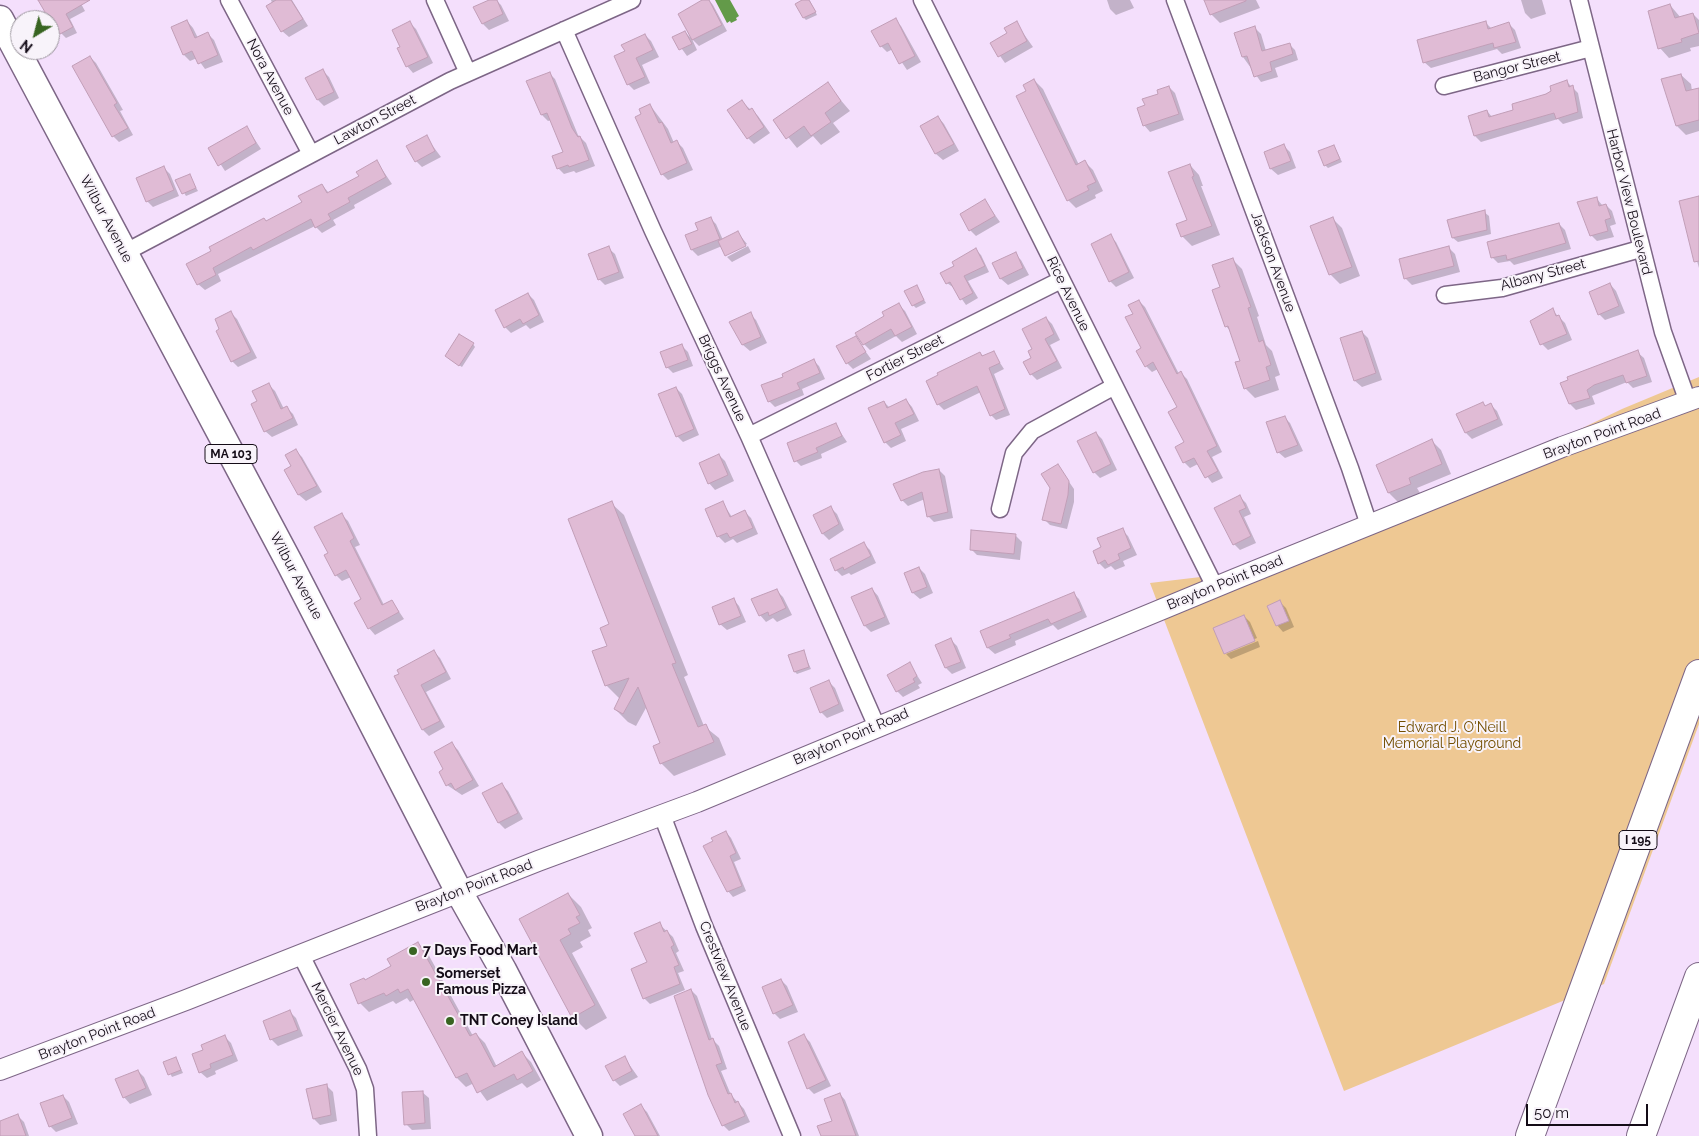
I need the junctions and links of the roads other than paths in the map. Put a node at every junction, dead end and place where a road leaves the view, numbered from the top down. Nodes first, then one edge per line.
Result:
1 (228, 0) edge
2 (435, 0) edge
3 (632, 0) edge
4 (922, 0) edge
5 (1175, 0) edge
6 (1579, 0) edge
7 (0, 18) edge
8 (564, 30) junction
9 (1591, 48) junction
10 (468, 73) junction
11 (1444, 86) dead end
12 (311, 154) junction
13 (1640, 249) junction
14 (124, 253) junction
15 (1061, 280) junction
16 (1445, 295) dead end
17 (1114, 387) junction
18 (1693, 400) edge
19 (749, 436) junction
20 (1000, 509) dead end
21 (1369, 525) junction
22 (1214, 587) junction
23 (1699, 674) edge
24 (877, 726) junction
25 (662, 815) junction
26 (460, 892) junction
27 (301, 955) junction
28 (1699, 977) edge
29 (1577, 1007) junction
30 (0, 1070) edge
31 (368, 1136) edge
32 (589, 1136) edge
33 (792, 1136) edge
34 (1514, 1136) edge
35 (1530, 1136) edge
36 (1641, 1136) edge

1 - 12 street, Nora Avenue
2 - 10 street
3 - 8 street, Lawton Street
4 - 15 street, Rice Avenue
5 - 21 street, Jackson Avenue
6 - 9 street, Harbor View Boulevard
7 - 14 main road, Wilbur Avenue / MA 103
8 - 10 street, Lawton Street
8 - 19 street, Briggs Avenue
9 - 11 street, Bangor Street
9 - 13 street, Harbor View Boulevard
10 - 12 street, Lawton Street
12 - 14 street, Lawton Street
13 - 16 street, Albany Street
13 - 18 street, Harbor View Boulevard
14 - 26 main road, Wilbur Avenue / MA 103
15 - 17 street, Rice Avenue
15 - 19 street, Fortier Street
17 - 20 street
17 - 22 street, Rice Avenue
18 - 21 street, Brayton Point Road
19 - 24 street, Briggs Avenue
21 - 22 street, Brayton Point Road
22 - 24 street, Brayton Point Road
23 - 29 highway, I 195
24 - 25 street, Brayton Point Road
25 - 26 street, Brayton Point Road
25 - 33 street, Crestview Avenue
26 - 27 street, Brayton Point Road
26 - 32 main road, Wilbur Avenue / MA 103
27 - 30 street, Brayton Point Road
27 - 31 street, Mercier Avenue
28 - 36 highway
29 - 34 highway
29 - 35 highway, I 195

